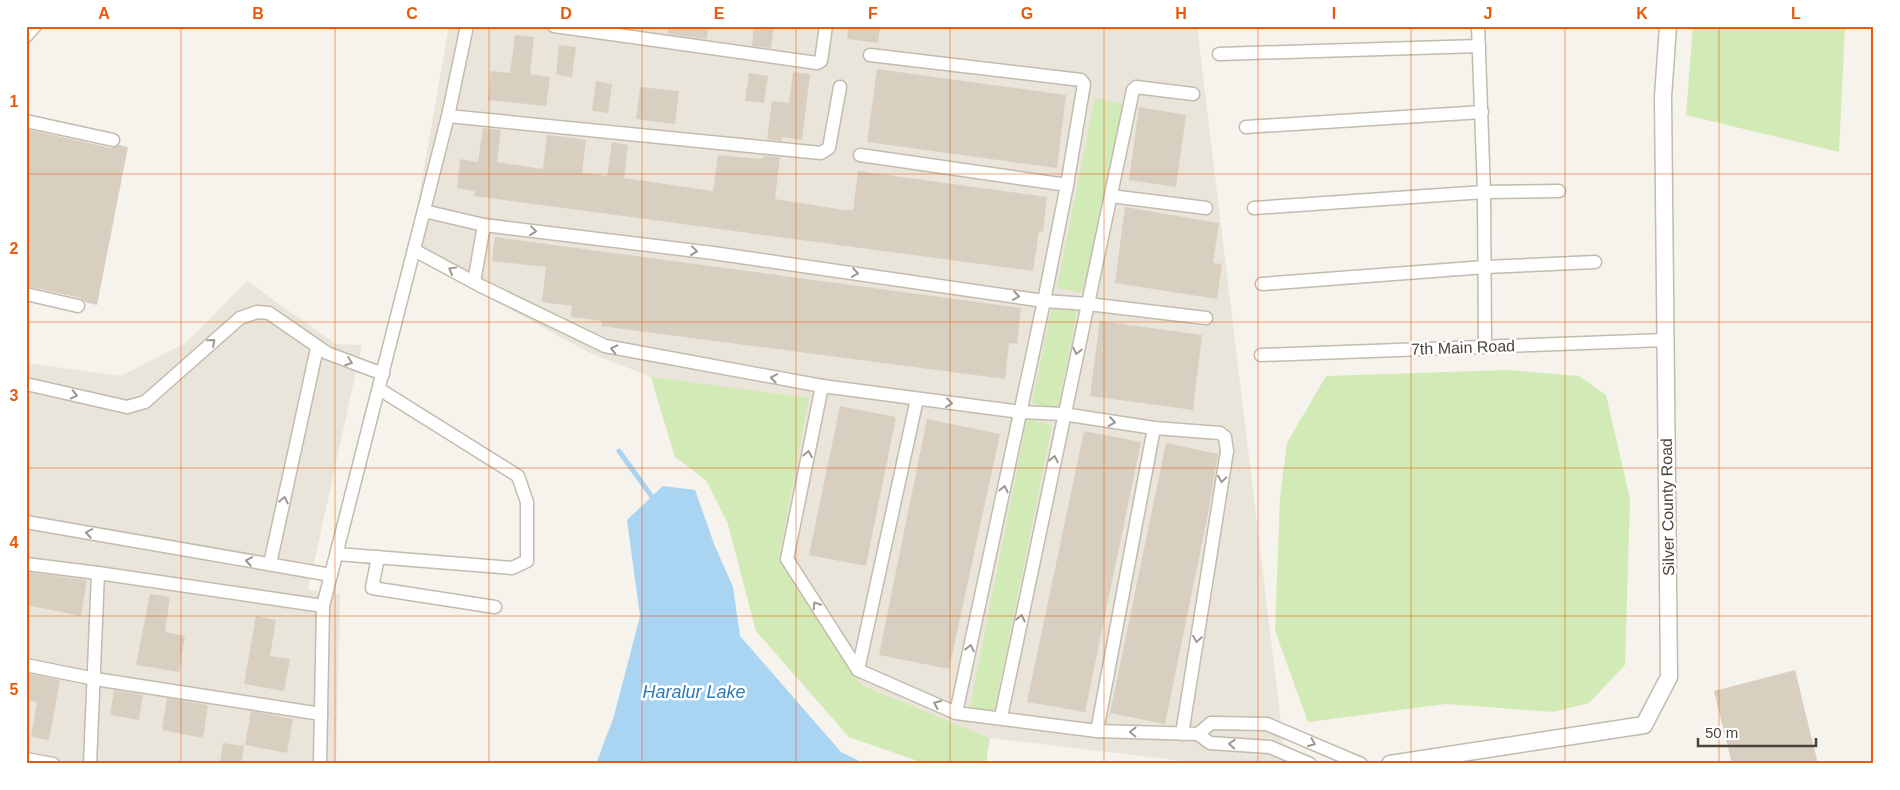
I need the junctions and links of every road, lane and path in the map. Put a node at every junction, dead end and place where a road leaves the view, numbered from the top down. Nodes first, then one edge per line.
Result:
1 (35, 26) edge
2 (468, 26) edge
3 (554, 26) edge
4 (826, 26) edge
5 (1478, 26) edge
6 (1668, 26) edge
7 (26, 36) edge
8 (1479, 46) junction
9 (1219, 54) dead end
10 (870, 55) dead end
11 (840, 87) dead end
12 (1193, 94) dead end
13 (1482, 112) junction
14 (448, 116) junction
15 (26, 121) edge
16 (1246, 127) dead end
17 (113, 140) dead end
18 (860, 154) dead end
19 (1067, 185) junction
20 (1559, 191) dead end
21 (1484, 192) junction
22 (1111, 196) junction
23 (1206, 208) dead end
24 (1254, 208) dead end
25 (424, 211) junction
26 (484, 225) junction
27 (414, 250) junction
28 (1595, 262) dead end
29 (1485, 267) junction
30 (474, 282) junction
31 (1262, 284) dead end
32 (26, 294) edge
33 (1044, 301) junction
34 (1088, 304) junction
35 (78, 306) dead end
36 (1206, 318) dead end
37 (1665, 340) junction
38 (1485, 346) junction
39 (317, 348) junction
40 (1261, 355) dead end
41 (382, 374) junction
42 (26, 384) edge
43 (822, 386) junction
44 (379, 389) junction
45 (917, 399) junction
46 (1021, 412) junction
47 (1064, 414) junction
48 (1154, 428) junction
49 (26, 522) edge
50 (337, 554) junction
51 (378, 557) junction
52 (26, 564) edge
53 (270, 564) junction
54 (98, 573) junction
55 (331, 575) junction
56 (323, 606) junction
57 (495, 607) dead end
58 (26, 665) edge
59 (858, 670) junction
60 (94, 679) junction
61 (956, 713) junction
62 (321, 714) junction
63 (1001, 717) junction
64 (1097, 731) junction
65 (1182, 734) junction
66 (1198, 734) junction
67 (26, 759) edge
68 (53, 764) edge
69 (90, 764) edge
70 (320, 764) edge
71 (1310, 764) edge
72 (1361, 764) edge
73 (1390, 764) edge

1 - 7 street
2 - 14 street
3 - 4 street
5 - 8 street
6 - 37 street, Silver County Road
8 - 9 street
8 - 13 street
10 - 19 street
11 - 14 street
12 - 22 street
13 - 16 street
13 - 21 street
14 - 25 street
15 - 17 street
18 - 19 street
19 - 33 street
20 - 21 street
21 - 24 street
21 - 29 street
22 - 23 street
22 - 34 street
25 - 26 street
25 - 27 street
26 - 30 street
26 -> 33 street
30 -> 27 street
27 - 41 street
28 - 29 street
29 - 31 street
29 - 38 street
43 -> 30 street
32 - 35 street
33 - 34 street
33 - 46 street
34 - 36 street
34 -> 47 street
37 - 38 street, 7th Main Road
37 - 73 street, Silver County Road
38 - 40 street, 7th Main Road
39 -> 41 street
42 -> 39 street
53 -> 39 street
41 - 44 street
43 - 45 street
59 -> 43 street
44 - 50 street
44 - 51 street
45 -> 46 street
45 - 59 street
46 - 47 street
61 -> 46 street
47 -> 48 street
63 -> 47 street
48 - 64 street
48 -> 65 street
53 -> 49 street
50 - 51 street
50 - 55 street
51 - 57 street
52 - 54 street
53 - 55 street
54 - 56 street
54 - 60 street
55 - 56 street
56 - 62 street
58 - 60 street
61 -> 59 street
60 - 62 street
60 - 69 street
61 - 63 street
62 - 70 street
63 - 64 street
65 -> 64 street
65 - 66 street
71 -> 66 street
66 -> 72 street
67 - 68 street

